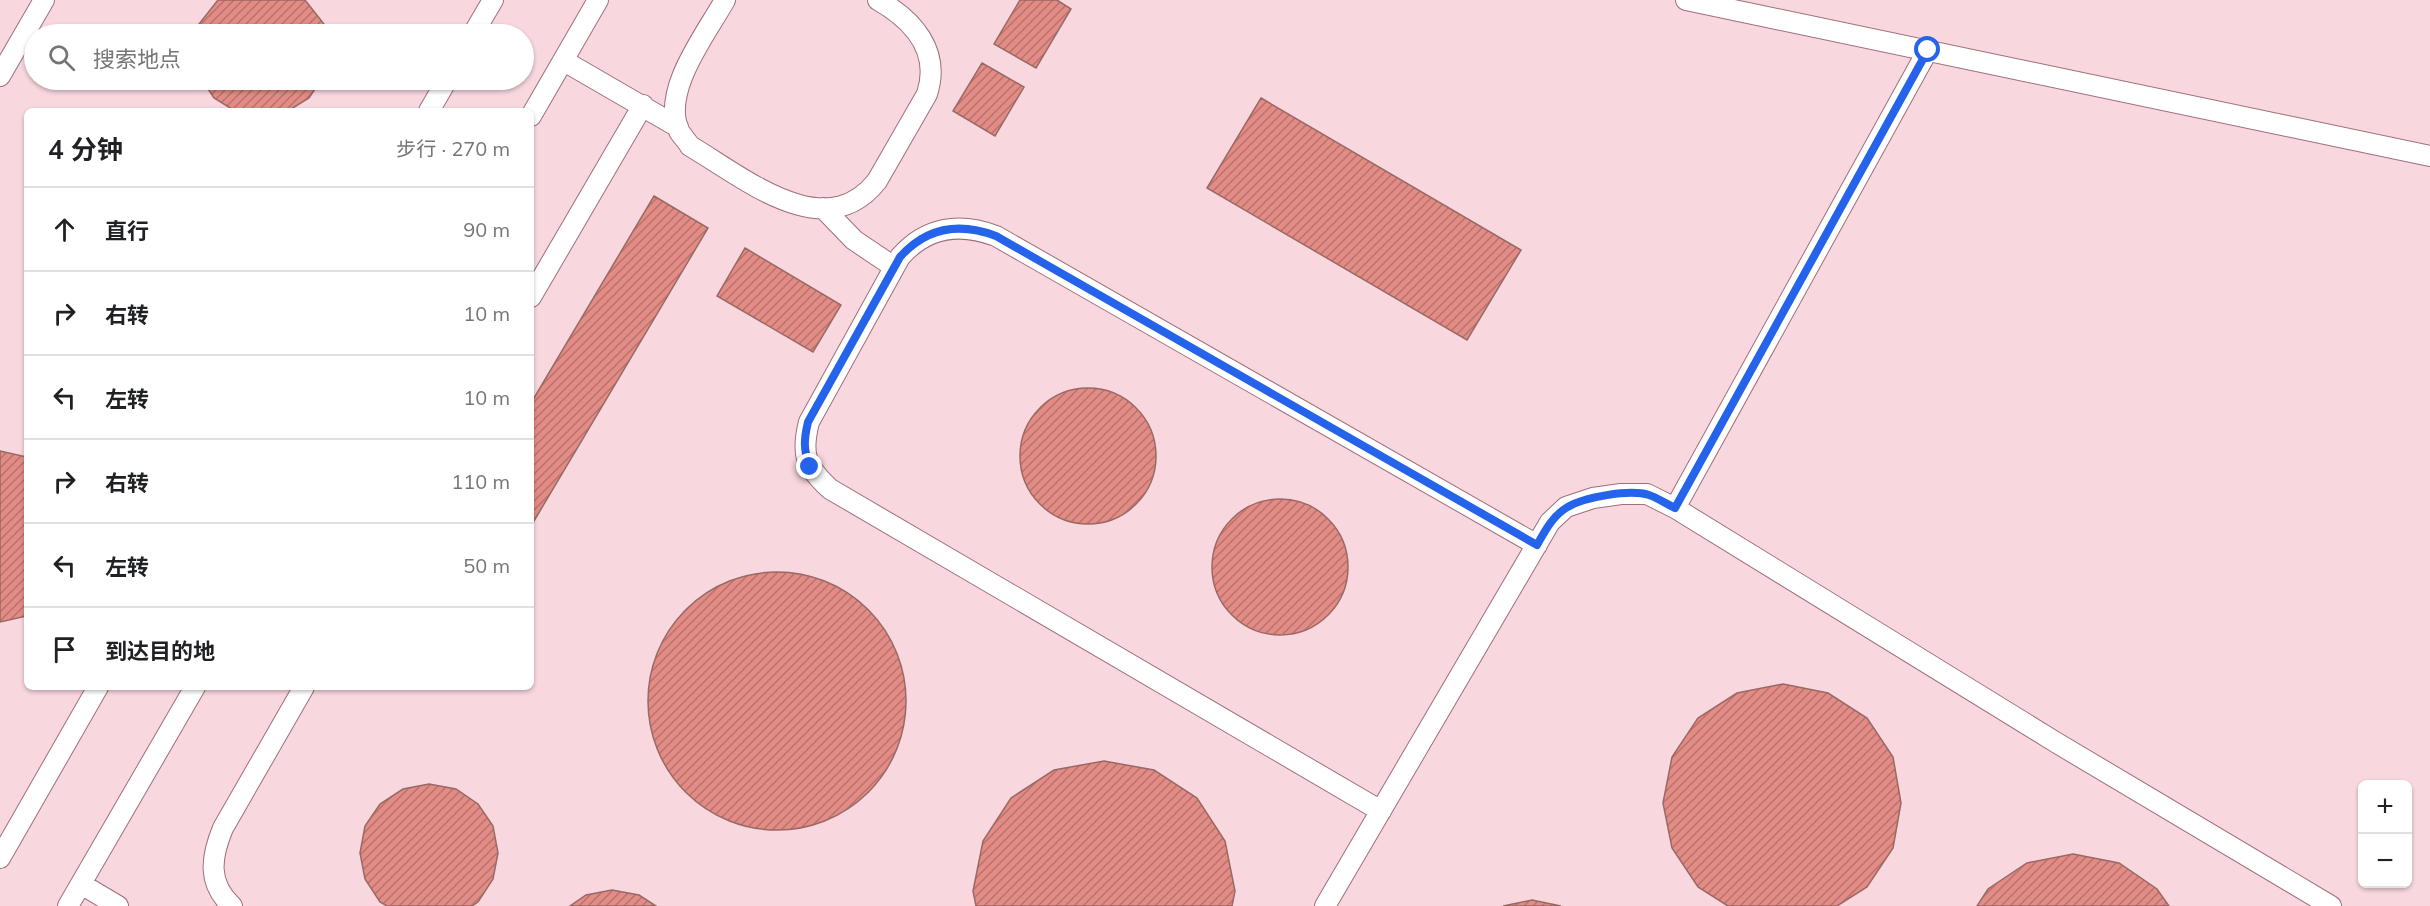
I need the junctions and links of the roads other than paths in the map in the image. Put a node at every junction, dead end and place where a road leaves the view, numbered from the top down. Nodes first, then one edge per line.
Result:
1 (44, 0) edge
2 (493, 0) edge
3 (598, 0) edge
4 (725, 0) edge
5 (878, 0) edge
6 (1686, 0) edge
7 (30, 24) edge
8 (479, 24) edge
9 (24, 35) edge
10 (1928, 50) junction
11 (564, 61) junction
12 (0, 76) edge
13 (441, 90) edge
14 (644, 105) junction
15 (431, 108) edge
16 (534, 111) edge
17 (678, 128) junction
18 (2430, 156) edge
19 (823, 208) junction
20 (894, 267) junction
21 (534, 292) edge
22 (1675, 508) junction
23 (1537, 545) junction
24 (96, 690) edge
25 (193, 690) edge
26 (302, 690) edge
27 (1381, 811) junction
28 (0, 858) edge
29 (81, 884) junction
30 (2326, 905) edge
31 (68, 906) edge
32 (118, 906) edge
33 (232, 906) edge
34 (1325, 906) edge

1 - 7 lane
2 - 8 lane
3 - 11 lane
4 - 17 lane
5 - 19 lane
6 - 10 lane
9 - 12 lane
10 - 18 lane
10 - 22 lane
11 - 14 lane
11 - 16 lane
13 - 15 lane
14 - 17 lane
14 - 21 lane
17 - 19 lane
19 - 20 lane
20 - 23 lane
20 - 27 lane
22 - 23 lane
22 - 30 lane
23 - 27 lane
24 - 28 lane
25 - 29 lane
26 - 33 lane
27 - 34 lane
29 - 31 lane
29 - 32 lane

